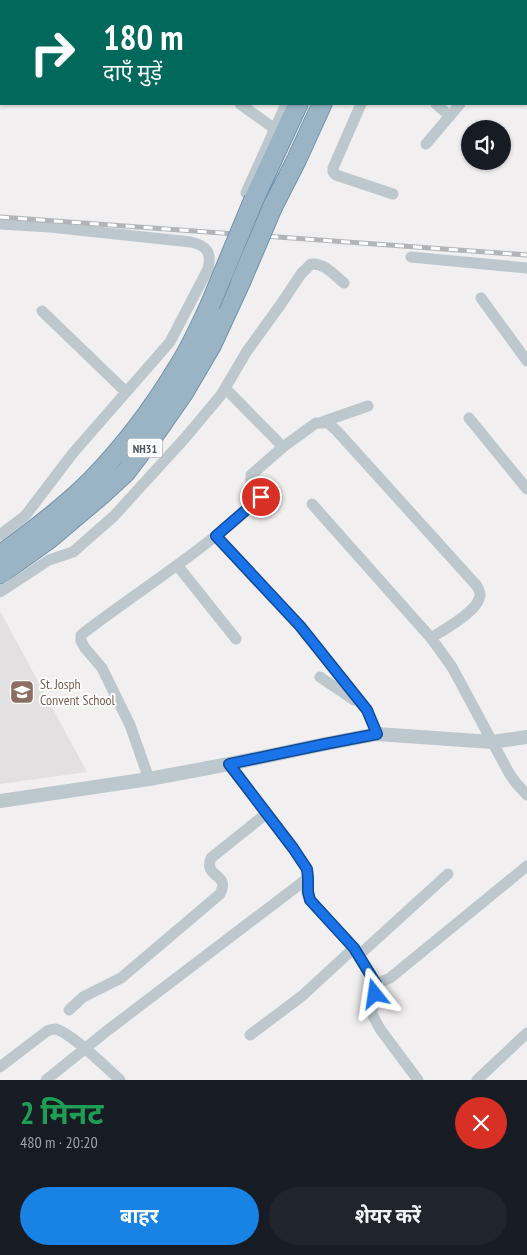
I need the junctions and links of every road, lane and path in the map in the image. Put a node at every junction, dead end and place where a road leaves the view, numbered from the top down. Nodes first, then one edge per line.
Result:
1 (241, 105) edge
2 (286, 105) edge
3 (297, 105) edge
4 (322, 105) edge
5 (361, 105) edge
6 (437, 105) edge
7 (459, 105) edge
8 (450, 116) junction
9 (275, 129) junction
10 (426, 144) dead end
11 (394, 194) dead end
12 (250, 196) junction
13 (0, 224) edge
14 (411, 257) dead end
15 (527, 268) edge
16 (344, 283) dead end
17 (481, 298) dead end
18 (42, 311) dead end
19 (527, 360) edge
20 (225, 388) junction
21 (126, 392) junction
22 (368, 406) dead end
23 (469, 418) dead end
24 (322, 422) junction
25 (283, 447) junction
26 (527, 489) edge
27 (312, 504) dead end
28 (0, 535) edge
29 (216, 536) junction
30 (0, 555) edge
31 (177, 565) junction
32 (0, 574) edge
33 (0, 592) edge
34 (431, 638) junction
35 (236, 639) dead end
36 (320, 677) dead end
37 (367, 710) junction
38 (377, 734) junction
39 (527, 737) edge
40 (492, 742) junction
41 (229, 764) junction
42 (149, 779) junction
43 (527, 795) edge
44 (0, 801) edge
45 (267, 813) junction
46 (527, 866) edge
47 (448, 874) dead end
48 (308, 878) junction
49 (356, 952) junction
50 (376, 984) junction
51 (69, 1010) dead end
52 (527, 1033) edge
53 (250, 1035) dead end
54 (85, 1048) junction
55 (0, 1067) edge
56 (46, 1080) edge
57 (120, 1080) edge
58 (418, 1080) edge
59 (477, 1080) edge

1 - 9 street
2 - 9 street
3 - 12 highway, NH31
4 - 32 highway, NH31, bridge
5 - 11 street
6 - 8 street
7 - 8 street
8 - 10 street
9 - 12 street
12 - 30 highway, NH31, bridge
13 - 21 street
14 - 15 street
16 - 20 street
17 - 19 street
18 - 21 street
20 - 25 street
20 - 33 street
21 - 28 street
22 - 24 street
23 - 26 street
24 - 25 street
24 - 34 street
25 - 29 street
27 - 34 street
29 - 31 street
29 - 37 street
31 - 35 street
31 - 42 street
34 - 40 street
36 - 37 street
37 - 38 street
38 - 40 street
38 - 41 street
39 - 40 street
40 - 43 street
41 - 42 street
41 - 45 street
42 - 44 street
45 - 48 street
45 - 51 street
46 - 50 street
47 - 49 street
48 - 49 street
48 - 54 street
49 - 50 street
49 - 53 street
50 - 58 street
52 - 59 street
54 - 55 street
54 - 56 street
54 - 57 street

